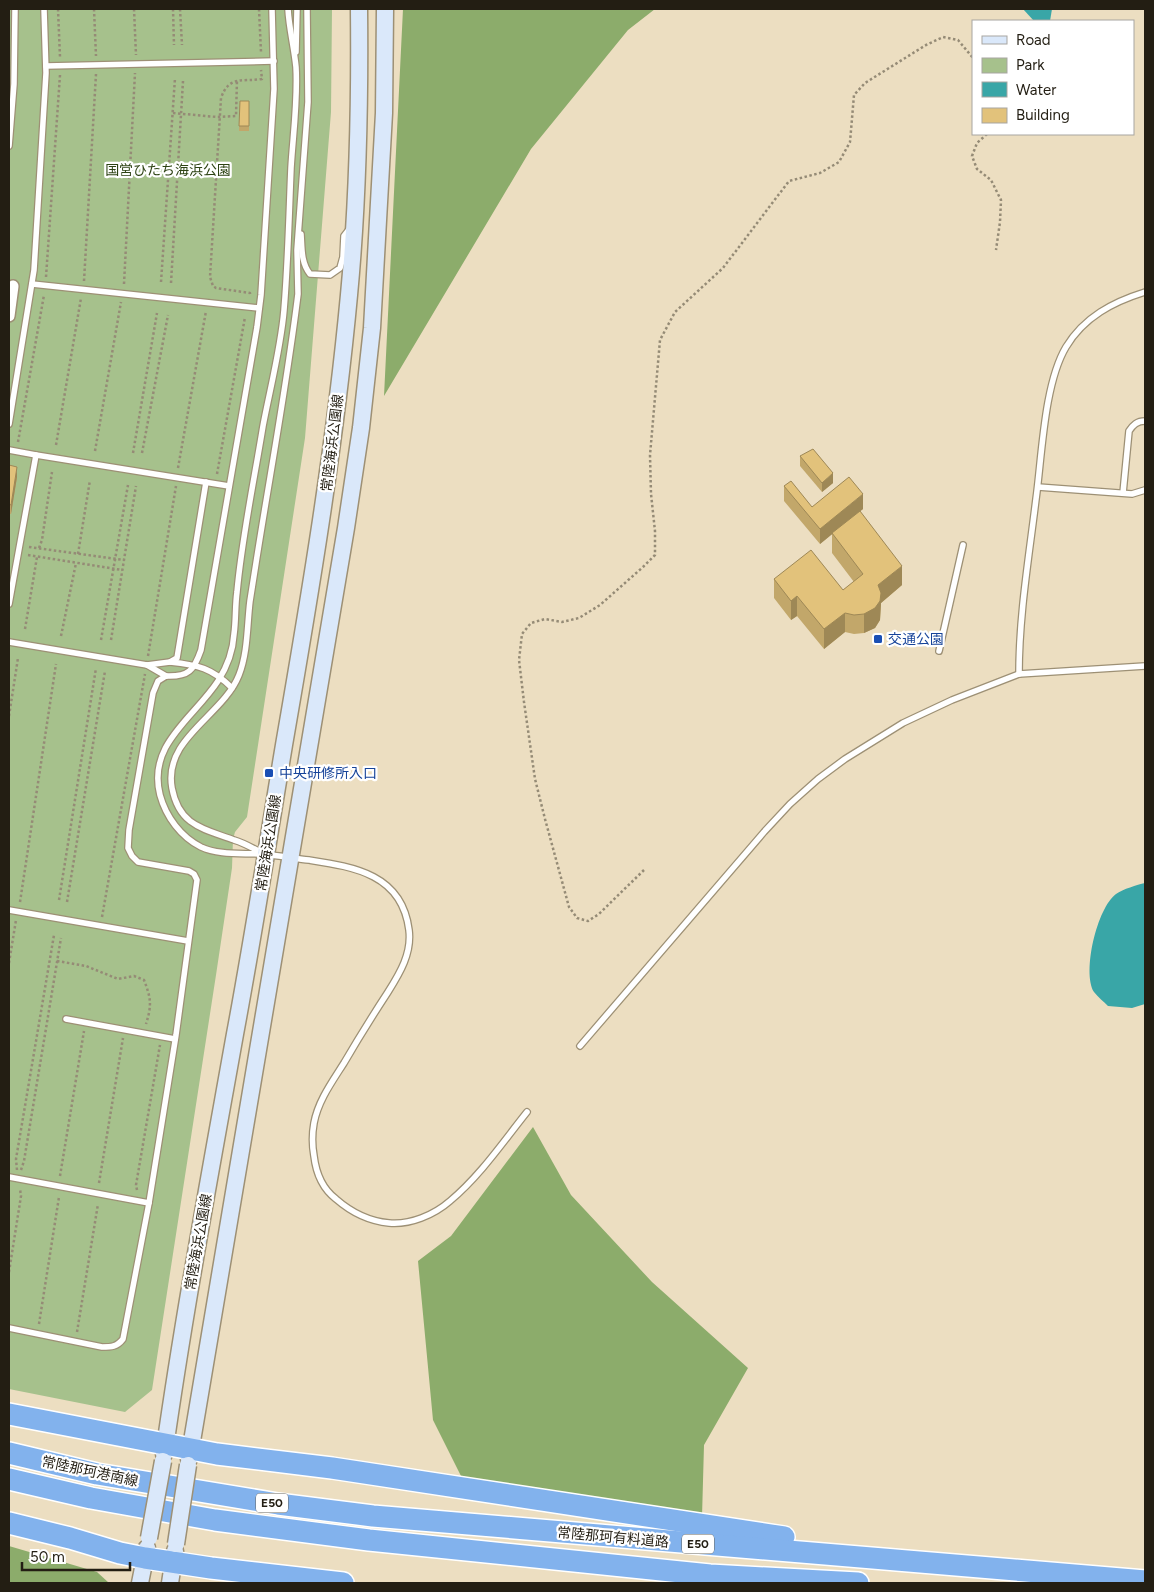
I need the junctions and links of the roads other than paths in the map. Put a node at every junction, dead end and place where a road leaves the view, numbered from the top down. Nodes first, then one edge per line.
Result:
1 (14, 9) edge
2 (44, 9) edge
3 (272, 9) edge
4 (288, 9) edge
5 (297, 9) edge
6 (307, 9) edge
7 (359, 9) edge
8 (385, 9) edge
9 (274, 61) junction
10 (46, 66) junction
11 (296, 67) junction
12 (9, 146) edge
13 (300, 214) junction
14 (354, 223) junction
15 (32, 284) junction
16 (13, 286) dead end
17 (1145, 292) edge
18 (260, 308) junction
19 (9, 316) edge
20 (1145, 421) edge
21 (9, 424) edge
22 (9, 450) edge
23 (36, 455) junction
24 (206, 482) junction
25 (229, 486) junction
26 (1038, 487) junction
27 (1145, 490) edge
28 (1123, 493) junction
29 (963, 545) dead end
30 (9, 604) edge
31 (9, 642) edge
32 (939, 651) dead end
33 (170, 662) junction
34 (146, 665) junction
35 (196, 665) junction
36 (1145, 666) edge
37 (1019, 674) junction
38 (166, 676) junction
39 (221, 677) junction
40 (232, 688) junction
41 (265, 854) junction
42 (291, 858) junction
43 (9, 910) edge
44 (188, 941) junction
45 (66, 1019) dead end
46 (175, 1039) junction
47 (580, 1046) dead end
48 (527, 1112) dead end
49 (9, 1176) edge
50 (149, 1203) junction
51 (9, 1328) edge
52 (9, 1414) edge
53 (9, 1453) edge
54 (164, 1453) junction
55 (189, 1457) junction
56 (9, 1479) edge
57 (172, 1486) joint
58 (168, 1512) joint
59 (9, 1523) edge
60 (147, 1548) junction
61 (175, 1553) junction
62 (1022, 1572) junction
63 (1145, 1582) edge
64 (140, 1583) edge
65 (170, 1583) edge
66 (343, 1583) edge
67 (858, 1583) edge

1 - 12 lane
2 - 10 lane
3 - 9 lane
4 - 11 lane
5 - 11 lane
6 - 13 lane
7 - 14 main road, 常陸海浜公園線
8 - 42 main road, 常陸海浜公園線
9 - 10 lane
9 - 18 lane
10 - 15 lane
11 - 39 lane
13 - 14 lane
13 - 40 lane
14 - 41 main road, 常陸海浜公園線
15 - 18 lane
15 - 21 lane
16 - 19 street
17 - 26 lane
18 - 25 lane
20 - 28 lane
22 - 23 lane
23 - 24 lane
23 - 30 lane
24 - 25 lane
24 - 33 lane
25 - 35 lane
26 - 28 lane
26 - 37 lane
27 - 28 lane
29 - 32 lane
31 - 34 lane
33 - 34 lane
33 - 35 lane
34 - 38 lane
35 - 38 lane
35 - 39 lane
36 - 37 lane
37 - 47 lane
38 - 44 lane
39 - 40 lane
39 - 41 lane
40 - 41 lane
41 - 42 lane
41 - 54 main road, 常陸海浜公園線
42 - 48 lane
42 - 55 main road, 常陸海浜公園線
43 - 44 lane
44 - 46 lane
45 - 46 lane
46 - 50 lane
49 - 50 lane
50 - 51 lane
52 - 54 highway
53 - 57 highway, 常陸那珂港南線 / E50
54 - 55 highway
54 - 60 main road, 常陸海浜公園線, bridge
55 - 61 main road, 常陸海浜公園線, bridge
55 - 62 highway
56 - 58 highway, 常陸那珂港南線 / E50
57 - 62 highway, 常陸那珂有料道路 / E50
58 - 67 highway, 常陸那珂有料道路 / E50
59 - 60 highway
60 - 61 highway
60 - 64 main road, 常陸海浜公園線
61 - 65 main road, 常陸海浜公園線
61 - 66 highway
62 - 63 highway, 常陸那珂有料道路 / E50

